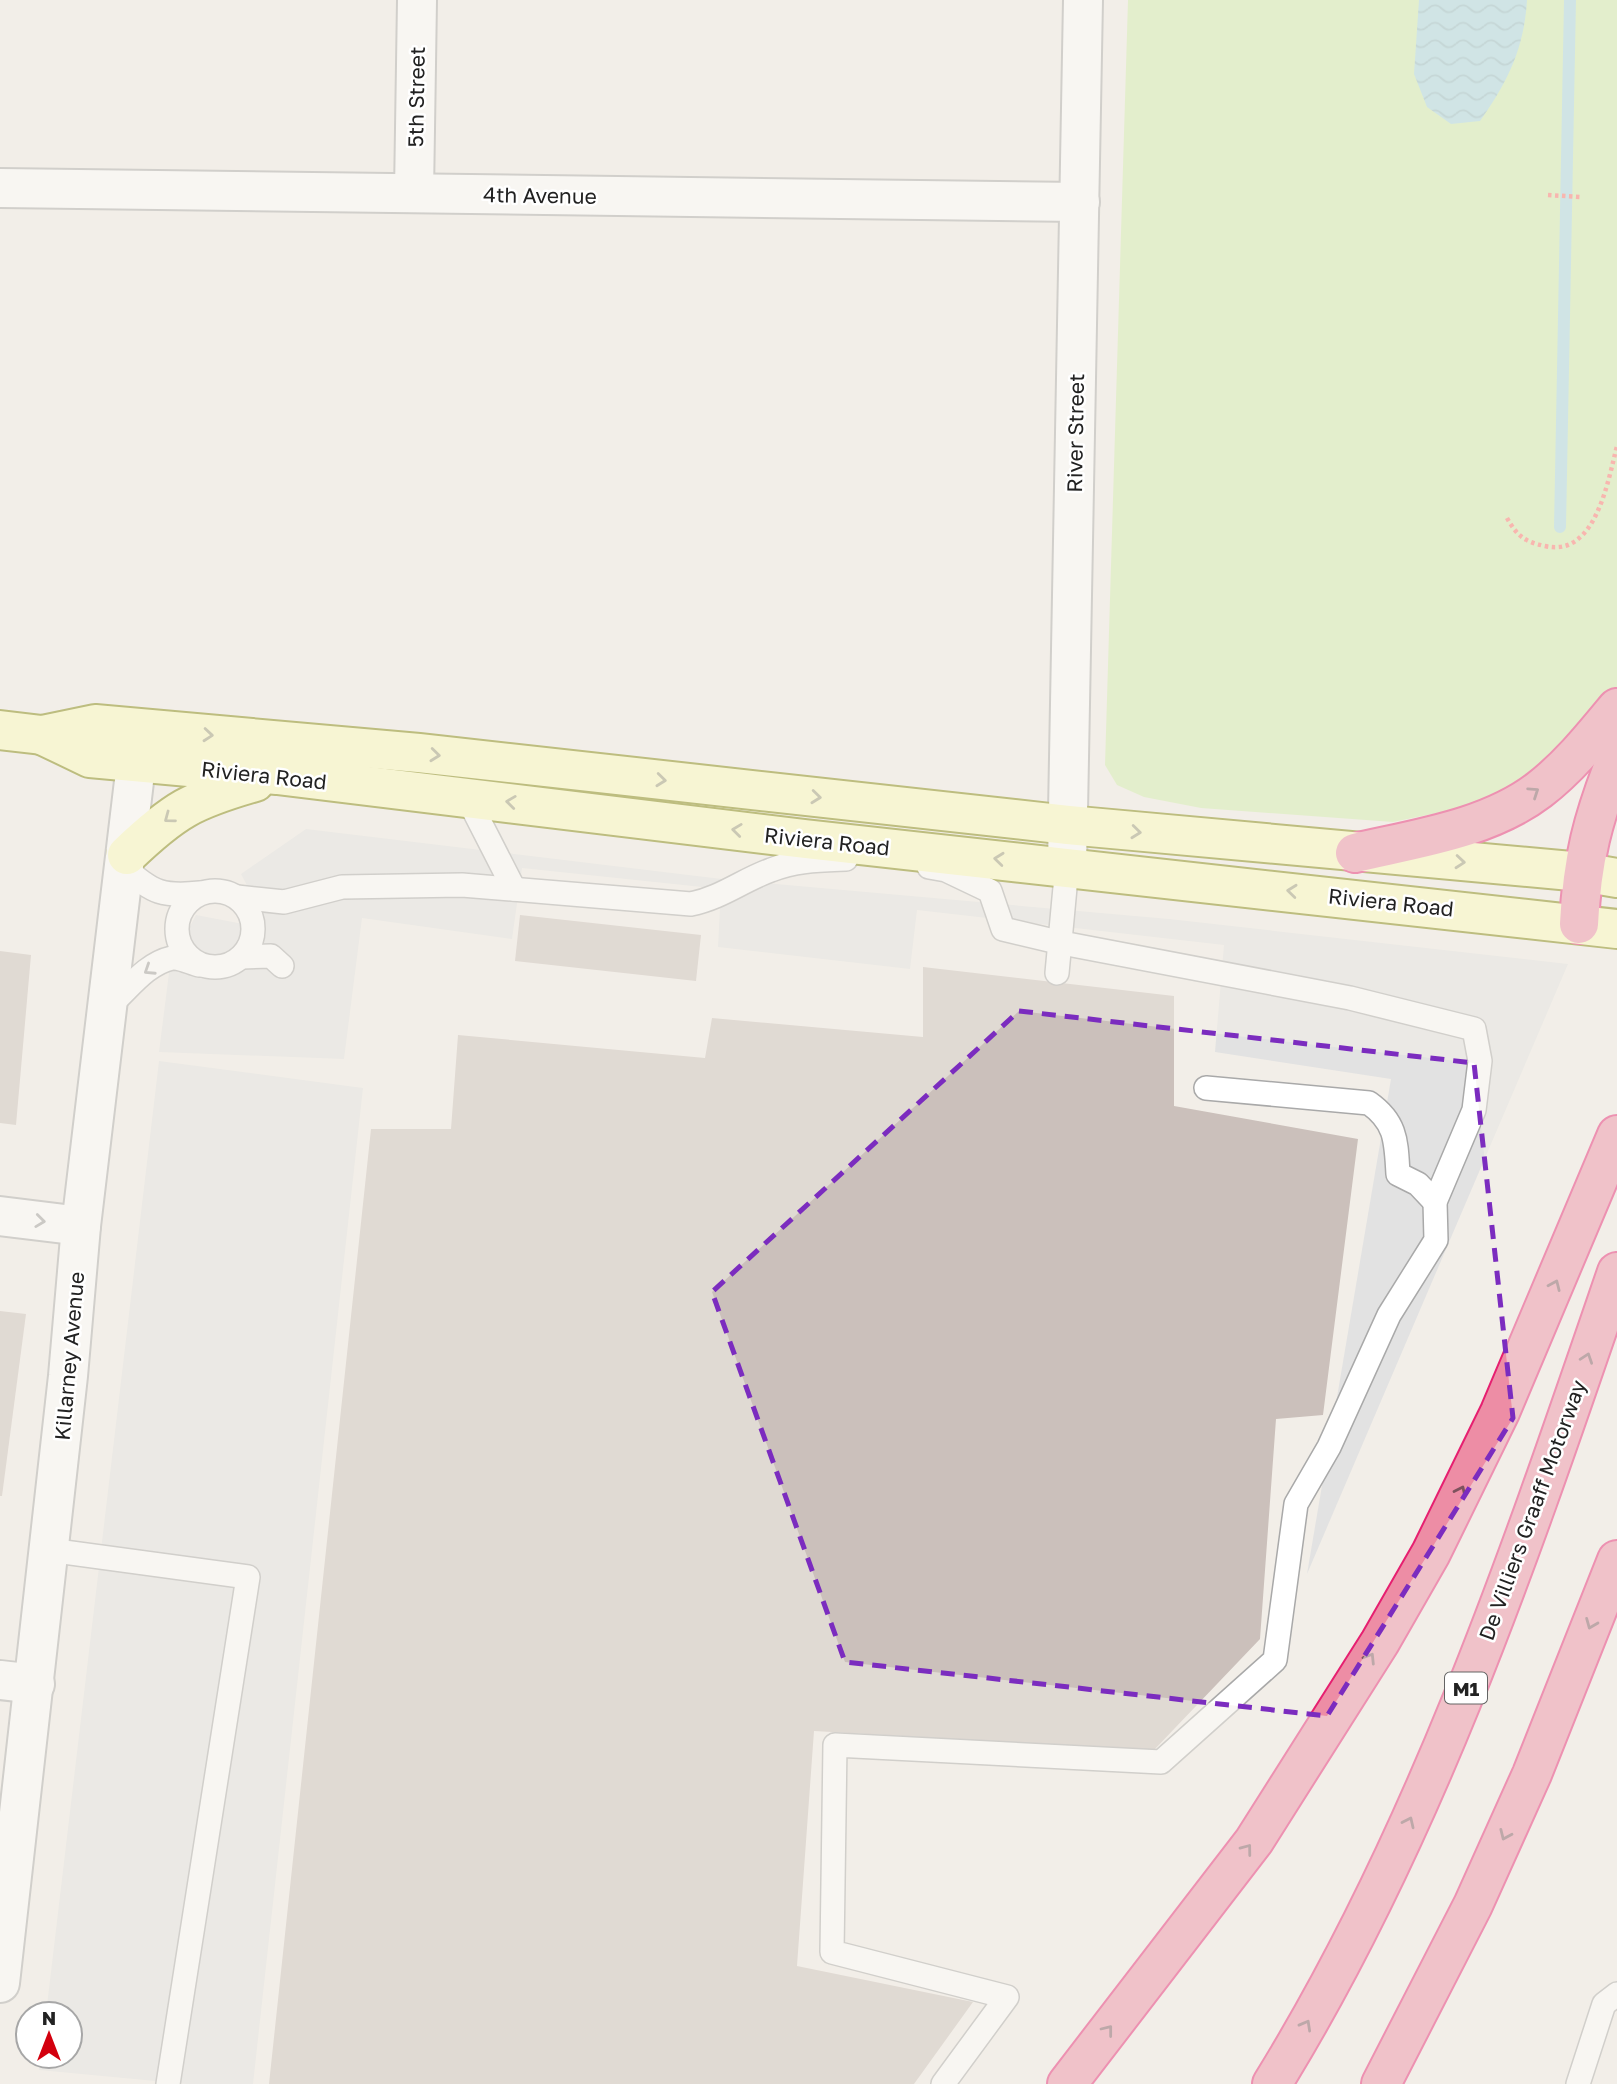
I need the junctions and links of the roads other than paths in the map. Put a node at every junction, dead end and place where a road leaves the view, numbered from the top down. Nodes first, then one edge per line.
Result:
1 (417, 0) edge
2 (1083, 0) edge
3 (0, 188) edge
4 (414, 193) junction
5 (1080, 202) junction
6 (1617, 708) edge
7 (0, 730) edge
8 (138, 746) junction
9 (1617, 757) edge
10 (277, 775) junction
11 (467, 797) junction
12 (1068, 825) junction
13 (805, 850) junction
14 (1355, 853) junction
15 (126, 861) junction
16 (1067, 866) junction
17 (1599, 875) edge
18 (514, 889) junction
19 (205, 892) junction
20 (237, 897) junction
21 (1602, 927) edge
22 (1062, 943) junction
23 (242, 957) junction
24 (199, 965) junction
25 (282, 967) dead end
26 (1058, 973) dead end
27 (109, 1006) junction
28 (1206, 1088) dead end
29 (1617, 1135) edge
30 (1435, 1202) junction
31 (0, 1216) edge
32 (81, 1226) junction
33 (1617, 1272) edge
34 (49, 1550) junction
35 (1617, 1560) edge
36 (17, 1682) edge
37 (0, 1983) edge
38 (1617, 1994) edge
39 (1416, 2018) junction
40 (168, 2084) edge
41 (943, 2084) edge
42 (1067, 2084) edge
43 (1272, 2084) edge
44 (1381, 2084) edge
45 (1408, 2084) edge
46 (1578, 2084) edge

1 - 4 street, 5th Street
2 - 5 street, River Street
3 - 4 street, 4th Avenue
4 - 5 street, 4th Avenue
5 - 12 street, River Street
14 -> 6 highway
7 - 8 main road, Riviera Road
8 - 10 main road, Riviera Road
8 -> 12 main road, Riviera Road
8 - 15 street, Killarney Avenue
9 - 17 highway
10 - 11 main road, Riviera Road
10 -> 15 main road
13 -> 11 main road, Riviera Road
11 - 18 lane
12 -> 14 main road, Riviera Road
12 - 16 street, River Street
16 -> 13 main road, Riviera Road
13 - 18 lane
13 - 22 lane
14 -> 17 main road, Riviera Road
15 - 19 lane
15 - 27 street, Killarney Avenue
21 -> 16 main road, Riviera Road
16 - 22 lane
17 - 21 highway
18 - 20 lane
19 - 20 lane
19 - 24 lane
20 - 23 lane
22 - 26 lane
22 - 30 lane
23 - 24 lane
23 - 25 lane
24 -> 27 lane
27 - 32 street, Killarney Avenue
28 - 30 lane
42 -> 29 highway
30 - 41 lane
31 -> 32 street
32 - 34 street, Killarney Avenue
43 -> 33 highway, De Villiers Graaff Motorway / M1
34 - 36 street, Killarney Avenue
34 - 40 lane
35 -> 39 highway
36 - 37 street, Killarney Avenue
38 - 46 lane
39 - 44 highway
39 - 45 highway

